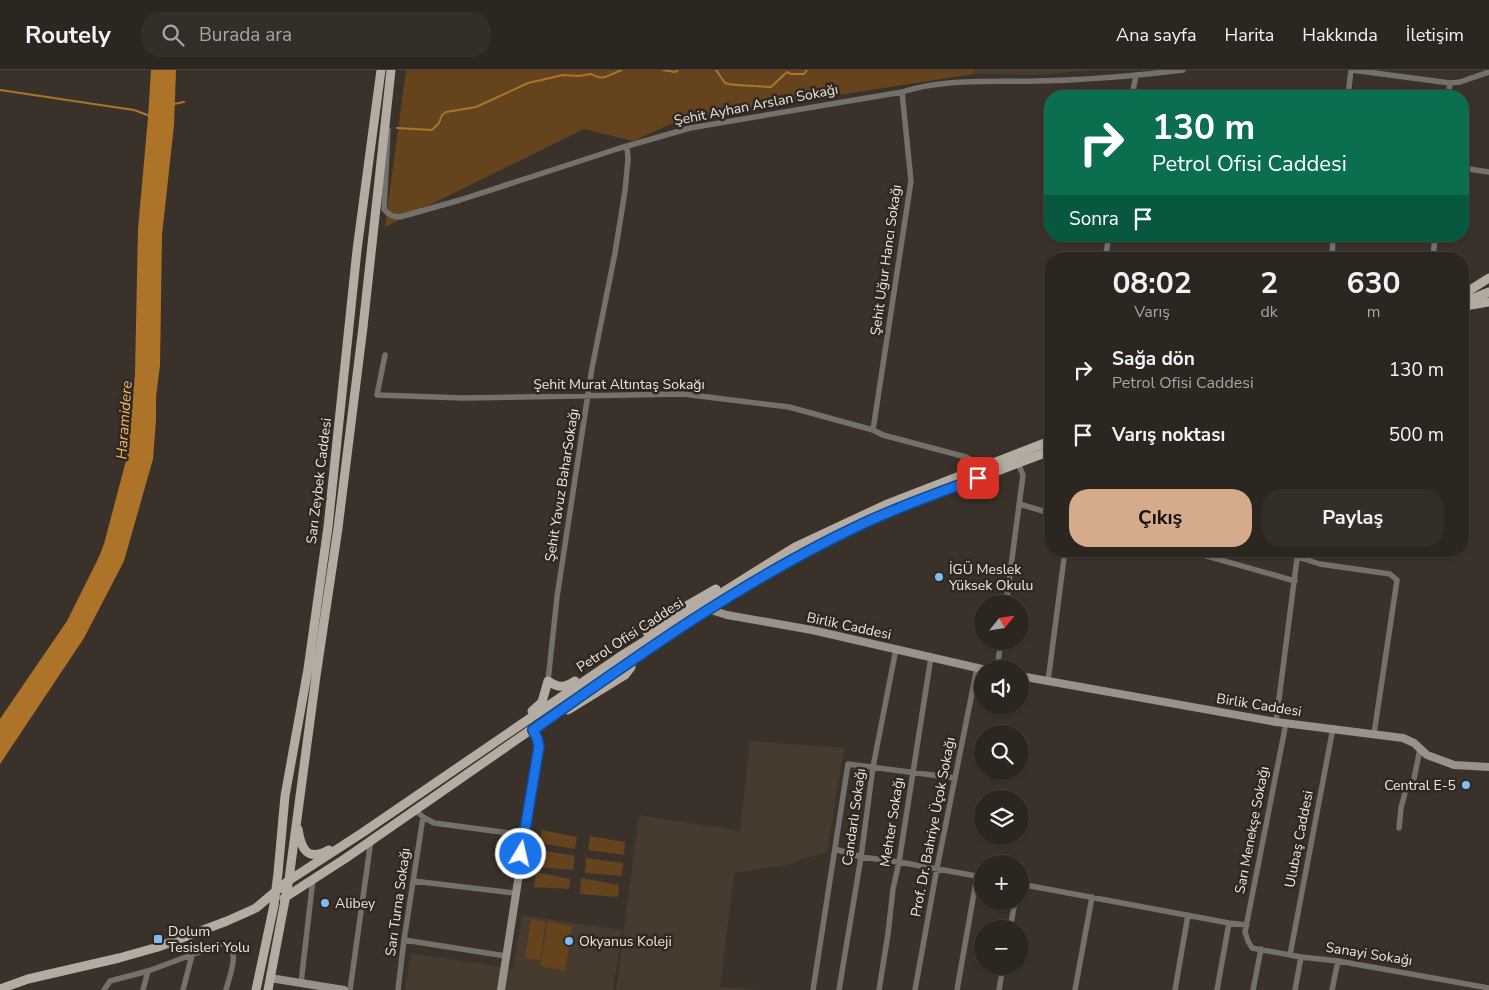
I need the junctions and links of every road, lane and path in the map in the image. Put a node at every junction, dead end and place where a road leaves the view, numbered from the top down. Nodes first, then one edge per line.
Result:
1 (381, 70) edge
2 (391, 70) edge
3 (1182, 70) edge
4 (1351, 70) edge
5 (1489, 72) edge
6 (1136, 75) junction
7 (390, 83) junction
8 (1450, 83) junction
9 (1133, 90) edge
10 (1349, 90) edge
11 (1449, 90) edge
12 (902, 92) junction
13 (626, 146) junction
14 (1469, 169) edge
15 (1489, 172) edge
16 (1489, 278) edge
17 (1489, 283) edge
18 (1469, 291) edge
19 (1469, 292) edge
20 (1489, 292) edge
21 (1469, 302) edge
22 (1489, 302) edge
23 (1469, 304) edge
24 (385, 355) dead end
25 (588, 396) junction
26 (873, 430) junction
27 (1044, 443) edge
28 (1044, 453) edge
29 (1014, 454) junction
30 (1018, 463) junction
31 (980, 468) junction
32 (1019, 504) junction
33 (1044, 511) edge
34 (1064, 557) edge
35 (1211, 557) edge
36 (1298, 557) edge
37 (1305, 557) edge
38 (1294, 580) junction
39 (1007, 595) edge
40 (712, 609) junction
41 (651, 642) junction
42 (896, 649) junction
43 (627, 657) junction
44 (932, 657) junction
45 (974, 667) edge
46 (1029, 678) edge
47 (548, 681) junction
48 (1048, 681) junction
49 (974, 694) edge
50 (1276, 722) junction
51 (1286, 723) junction
52 (1333, 728) junction
53 (533, 730) junction
54 (1374, 734) junction
55 (496, 742) junction
56 (1420, 749) junction
57 (873, 767) junction
58 (1489, 767) edge
59 (913, 771) junction
60 (955, 778) junction
61 (298, 808) junction
62 (415, 810) junction
63 (423, 817) junction
64 (1399, 828) dead end
65 (362, 833) junction
66 (524, 835) junction
67 (371, 840) junction
68 (835, 849) junction
69 (861, 856) junction
70 (899, 862) junction
71 (937, 868) junction
72 (974, 875) edge
73 (313, 879) junction
74 (288, 881) junction
75 (413, 882) junction
76 (1029, 886) edge
77 (275, 893) junction
78 (515, 893) junction
79 (286, 896) junction
80 (1092, 897) junction
81 (274, 906) junction
82 (974, 906) edge
83 (256, 908) junction
84 (1188, 915) junction
85 (1229, 923) junction
86 (1247, 925) junction
87 (404, 940) junction
88 (1248, 941) joint
89 (1261, 949) junction
90 (192, 955) junction
91 (1290, 955) junction
92 (506, 956) junction
93 (1301, 957) junction
94 (1338, 961) junction
95 (148, 971) junction
96 (1002, 975) edge
97 (270, 978) junction
98 (28, 979) junction
99 (0, 982) edge
100 (301, 983) junction
101 (319, 988) edge
102 (1489, 988) edge
103 (0, 989) edge
104 (104, 990) edge
105 (143, 990) edge
106 (183, 990) edge
107 (226, 990) edge
108 (256, 990) edge
109 (268, 990) edge
110 (344, 990) edge
111 (350, 990) edge
112 (398, 990) edge
113 (501, 990) edge
114 (813, 990) edge
115 (839, 990) edge
116 (879, 990) edge
117 (915, 990) edge
118 (957, 990) edge
119 (999, 990) edge
120 (1075, 990) edge
121 (1175, 990) edge
122 (1217, 990) edge
123 (1254, 990) edge
124 (1295, 990) edge
125 (1332, 990) edge

1 - 77 main road, Sarı Zeybek Caddesi
2 - 7 main road, Sarı Zeybek Caddesi
3 - 6 street, Şehit Ayhan Arslan Sokağı
4 - 8 street
4 - 10 street
5 - 8 street
6 - 9 street
6 - 12 street, Şehit Ayhan Arslan Sokağı
7 - 13 street, Şehit Ayhan Arslan Sokağı
7 - 61 main road, Sarı Zeybek Caddesi
8 - 11 street
12 - 13 street, Şehit Ayhan Arslan Sokağı
12 - 26 street, Şehit Uğur Hancı Sokağı
13 - 25 street, Şehit Yavuz BaharSokağı
14 - 15 street
16 - 18 main road
17 - 19 main road
20 - 21 main road
22 - 23 main road
24 - 25 street, Şehit Murat Altıntaş Sokağı
25 - 26 street, Şehit Murat Altıntaş Sokağı
25 - 47 street, Şehit Yavuz BaharSokağı
26 - 31 street, Şehit Murat Altıntaş Sokağı
27 - 29 main road
28 - 30 main road, Petrol Ofisi Caddesi
29 - 30 main road
29 - 31 main road
30 - 32 street
30 - 40 main road, Petrol Ofisi Caddesi
31 - 41 main road
32 - 33 street
32 - 39 street
34 - 48 street
35 - 38 street
36 - 38 street
37 - 54 street
38 - 50 street
40 - 41 main road, Petrol Ofisi Caddesi
40 - 42 street, Birlik Caddesi
41 - 43 main road, Petrol Ofisi Caddesi
42 - 44 street, Birlik Caddesi
42 - 57 street, Candarlı Sokağı
43 - 47 main road
43 - 53 main road
43 - 55 main road, Petrol Ofisi Caddesi
44 - 45 street, Birlik Caddesi
44 - 59 street, Mehter Sokağı
46 - 48 street, Birlik Caddesi
47 - 55 main road
48 - 50 street, Birlik Caddesi
49 - 60 street, Prof. Dr. Bahriye Üçok Sokağı
50 - 51 street, Birlik Caddesi
51 - 52 street, Birlik Caddesi
51 - 86 street, Sarı Menekşe Sokağı
52 - 54 street, Birlik Caddesi
52 - 91 street, Ulubaş Caddesi
53 - 62 main road
53 - 66 street
54 - 56 street, Birlik Caddesi
55 - 65 main road, Petrol Ofisi Caddesi
56 - 58 street, Birlik Caddesi
56 - 64 street
57 - 59 street
57 - 68 street
57 - 69 street, Candarlı Sokağı
59 - 60 street
59 - 70 street, Mehter Sokağı
60 - 71 street, Prof. Dr. Bahriye Üçok Sokağı
61 - 65 main road
61 - 74 main road, Sarı Zeybek Caddesi
62 - 63 street
62 - 67 main road
63 - 66 street
63 - 75 street, Sarı Turna Sokağı
65 - 74 main road, Petrol Ofisi Caddesi
66 - 78 street
67 - 73 main road
67 - 111 street
68 - 69 street
68 - 114 street
69 - 70 street
69 - 115 street, Candarlı Sokağı
70 - 71 street
70 - 116 street, Mehter Sokağı
71 - 72 street
71 - 117 street, Prof. Dr. Bahriye Üçok Sokağı
73 - 79 main road
73 - 100 street
74 - 77 main road, Petrol Ofisi Caddesi
74 - 79 main road, Sarı Zeybek Caddesi
75 - 78 street
75 - 87 street, Sarı Turna Sokağı
76 - 80 street
77 - 81 main road, Sarı Zeybek Caddesi
77 - 83 main road, Petrol Ofisi Caddesi
78 - 92 street
79 - 81 main road
79 - 97 main road, Sarı Zeybek Caddesi
80 - 84 street
80 - 120 street
81 - 83 main road, Petrol Ofisi Caddesi
81 - 108 main road, Sarı Zeybek Caddesi
82 - 118 street
83 - 98 main road, Petrol Ofisi Caddesi
84 - 85 street
84 - 121 street
85 - 86 street
85 - 122 street
86 - 88 street, Sarı Menekşe Sokağı
87 - 92 street
87 - 112 street, Sarı Turna Sokağı
88 - 89 street, Sanayi Sokağı
89 - 91 street, Sanayi Sokağı
89 - 123 street
90 - 95 street
90 - 106 street
90 - 107 street
91 - 93 street, Sanayi Sokağı
92 - 113 street
93 - 94 street, Sanayi Sokağı
93 - 124 street
94 - 102 street, Sanayi Sokağı
94 - 125 street
95 - 104 street
95 - 105 street
96 - 119 street
97 - 100 street
97 - 109 main road, Sarı Zeybek Caddesi
98 - 99 main road, Petrol Ofisi Caddesi
98 - 103 main road, Petrol Ofisi Caddesi
100 - 101 street
101 - 110 street

